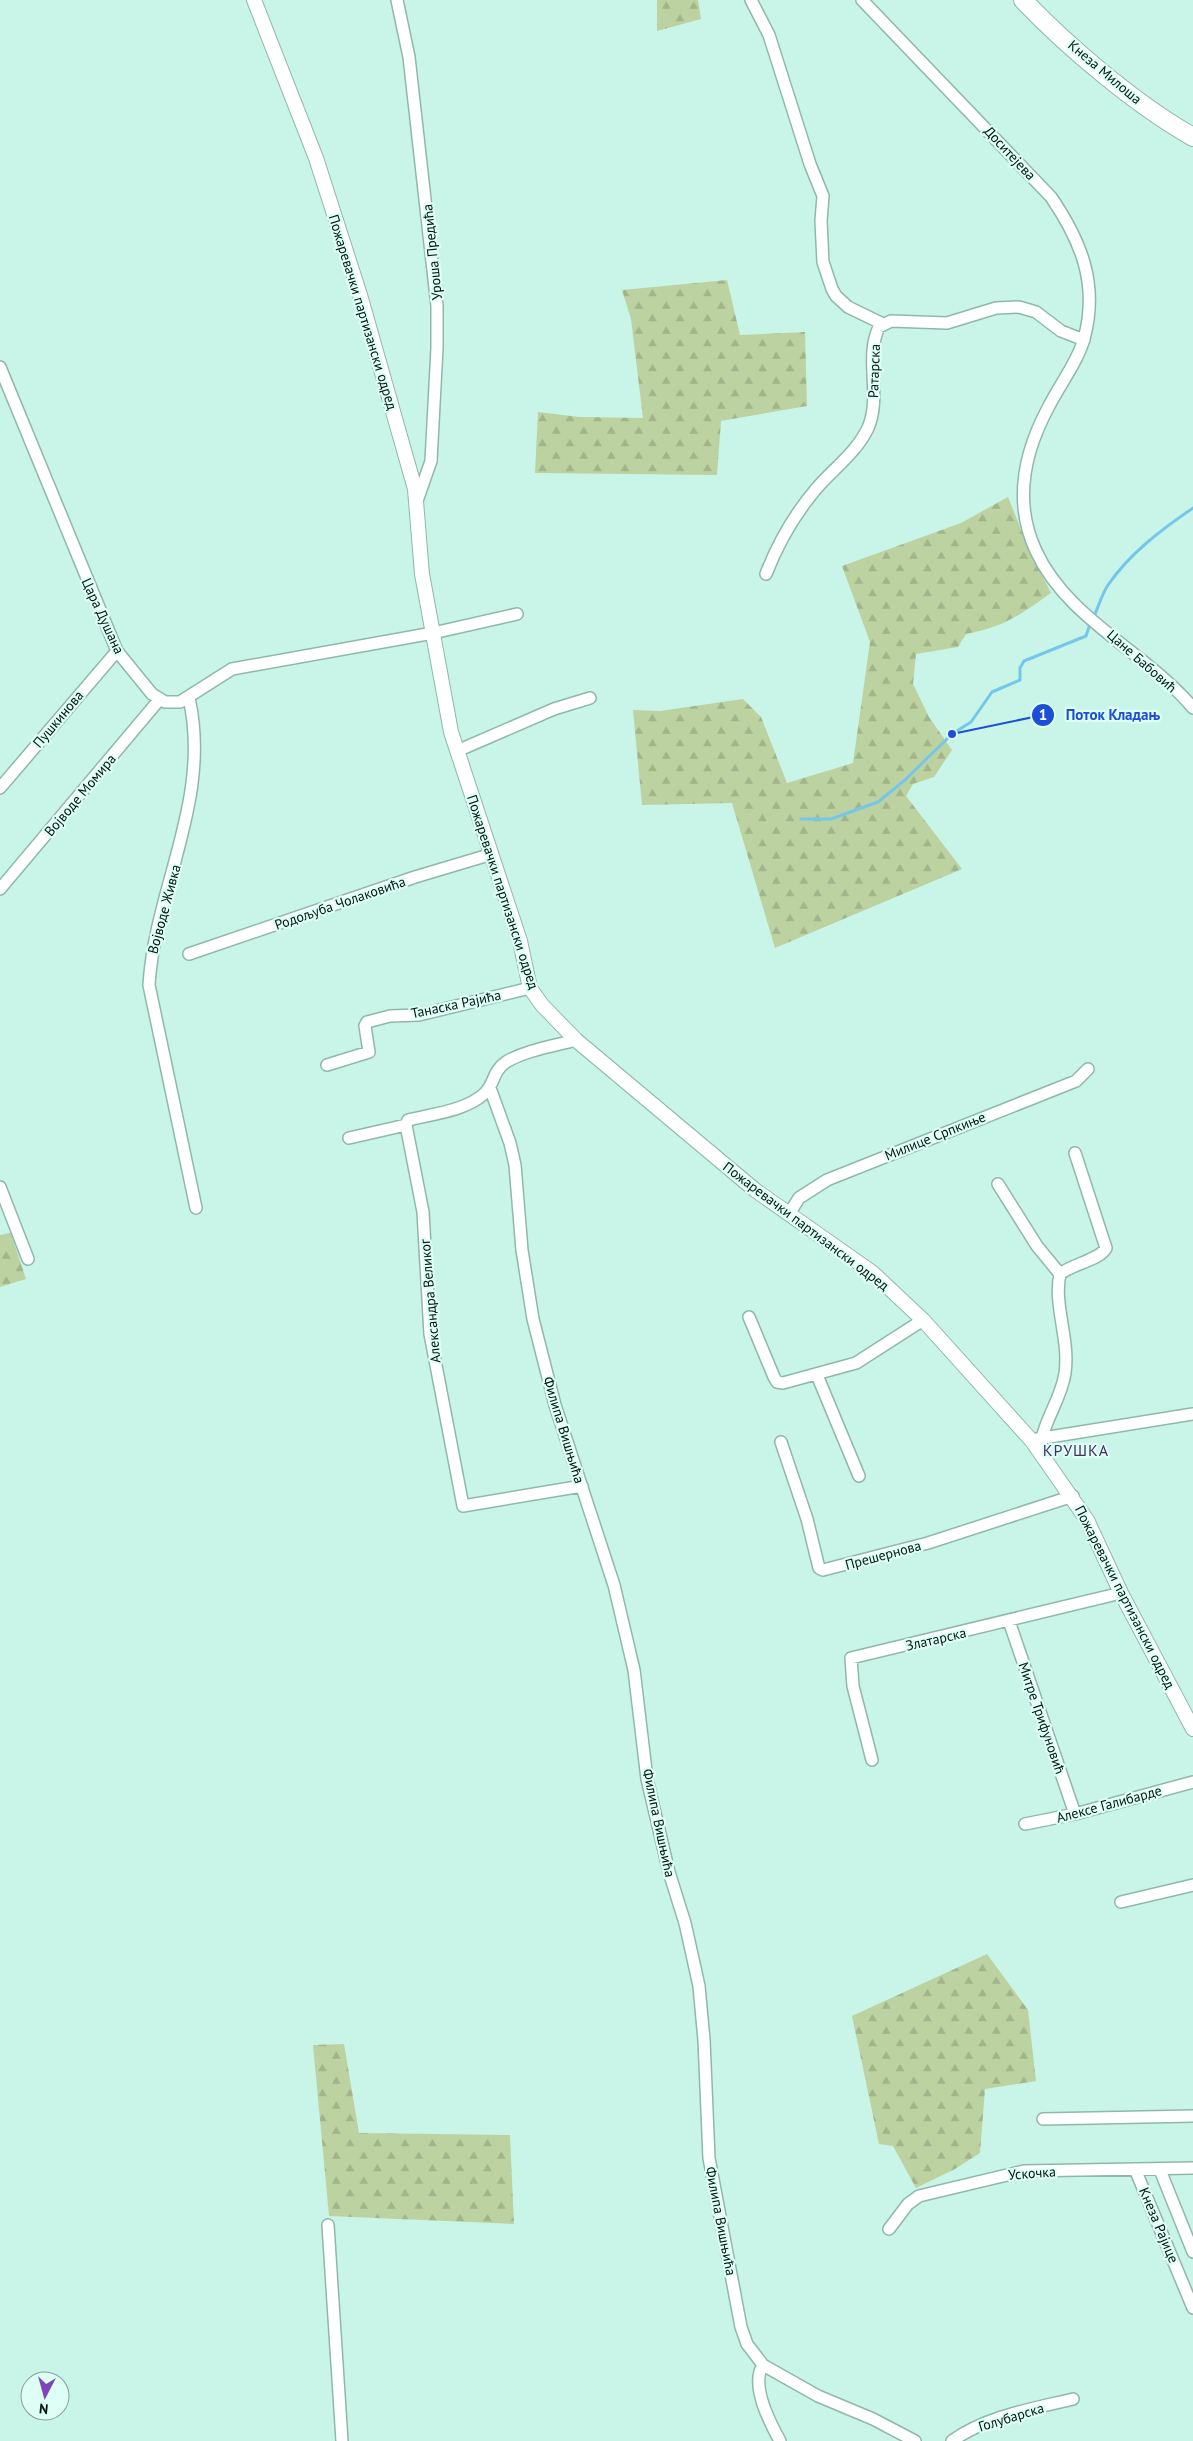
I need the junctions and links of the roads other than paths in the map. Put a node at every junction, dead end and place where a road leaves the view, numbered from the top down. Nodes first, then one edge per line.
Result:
1 (254, 0) edge
2 (397, 0) edge
3 (751, 0) edge
4 (862, 0) edge
5 (1023, 0) edge
6 (1193, 138) edge
7 (883, 324) junction
8 (1084, 340) junction
9 (0, 367) edge
10 (416, 503) junction
11 (766, 574) dead end
12 (518, 614) dead end
13 (1089, 617) joint
14 (433, 633) junction
15 (117, 651) junction
16 (189, 698) junction
17 (590, 698) dead end
18 (159, 700) junction
19 (1193, 708) edge
20 (458, 751) junction
21 (0, 788) edge
22 (492, 854) junction
23 (0, 889) edge
24 (189, 954) dead end
25 (530, 988) junction
26 (576, 1040) junction
27 (327, 1065) dead end
28 (1088, 1069) dead end
29 (490, 1088) junction
30 (406, 1125) junction
31 (349, 1138) dead end
32 (1075, 1153) dead end
33 (998, 1184) dead end
34 (0, 1187) edge
35 (196, 1208) dead end
36 (789, 1214) junction
37 (28, 1259) dead end
38 (1060, 1274) junction
39 (749, 1317) dead end
40 (923, 1320) junction
41 (818, 1375) junction
42 (1193, 1414) edge
43 (1037, 1439) junction
44 (781, 1442) dead end
45 (859, 1476) dead end
46 (582, 1486) junction
47 (1072, 1496) junction
48 (1121, 1593) junction
49 (1009, 1621) junction
50 (1193, 1728) edge
51 (872, 1760) dead end
52 (1193, 1782) edge
53 (1074, 1814) junction
54 (1025, 1824) dead end
55 (1193, 1885) edge
56 (1121, 1902) dead end
57 (1193, 2116) edge
58 (1043, 2119) dead end
59 (1193, 2168) edge
60 (1135, 2169) junction
61 (1160, 2170) junction
62 (328, 2225) dead end
63 (889, 2229) dead end
64 (1193, 2252) edge
65 (1193, 2308) edge
66 (763, 2365) junction
67 (1073, 2399) dead end
68 (342, 2441) edge
69 (780, 2441) edge
70 (915, 2441) edge
71 (952, 2441) edge

1 - 10 street, Пожаревачки партизански одред
2 - 10 street, Уроша Предића
3 - 7 street, Ратарска
4 - 8 street, Доситејева
5 - 6 main road, Кнеза Милоша
7 - 8 street
7 - 11 street, Ратарска
8 - 13 street, Доситејева
9 - 15 street, Цара Душана
10 - 14 street, Пожаревачки партизански одред
12 - 14 street
13 - 19 street, Цане Бабовић
14 - 16 street
14 - 20 street, Пожаревачки партизански одред
15 - 18 street, Цара Душана
15 - 21 street, Пушкинова
16 - 18 street
16 - 35 street, Војводе Живка
17 - 20 street
18 - 23 street, Војводе Момира
20 - 22 street, Пожаревачки партизански одред
22 - 24 street, Родољуба Чолаковића
22 - 25 street, Пожаревачки партизански одред
25 - 26 street, Пожаревачки партизански одред
25 - 27 street, Танаска Рајића
26 - 29 street
26 - 36 street, Пожаревачки партизански одред
28 - 36 street, Милице Српкиње
29 - 30 street
29 - 46 street, Филипа Вишњића
30 - 31 street
30 - 46 street, Александра Великог
32 - 38 street
33 - 38 street
34 - 37 street
36 - 40 street, Пожаревачки партизански одред
38 - 43 street
39 - 41 street
40 - 41 street
40 - 43 street, Пожаревачки партизански одред
41 - 45 street
42 - 43 street
43 - 47 street, Пожаревачки партизански одред
44 - 47 street, Прешернова
46 - 66 street, Филипа Вишњића
47 - 48 street, Пожаревачки партизански одред
48 - 49 street, Златарска
48 - 50 street, Пожаревачки партизански одред
49 - 51 street, Златарска
49 - 53 street, Митре Трифуновић
52 - 53 street, Алексе Галибарде
53 - 54 street, Алексе Галибарде
55 - 56 street
57 - 58 street
59 - 61 street, Ускочка
60 - 61 street, Ускочка
60 - 63 street, Ускочка
60 - 65 street, Кнеза Рајице
61 - 64 street, Кнеза Рајице
62 - 68 street
66 - 69 street
66 - 70 street, Филипа Вишњића
67 - 71 street, Голубарска

